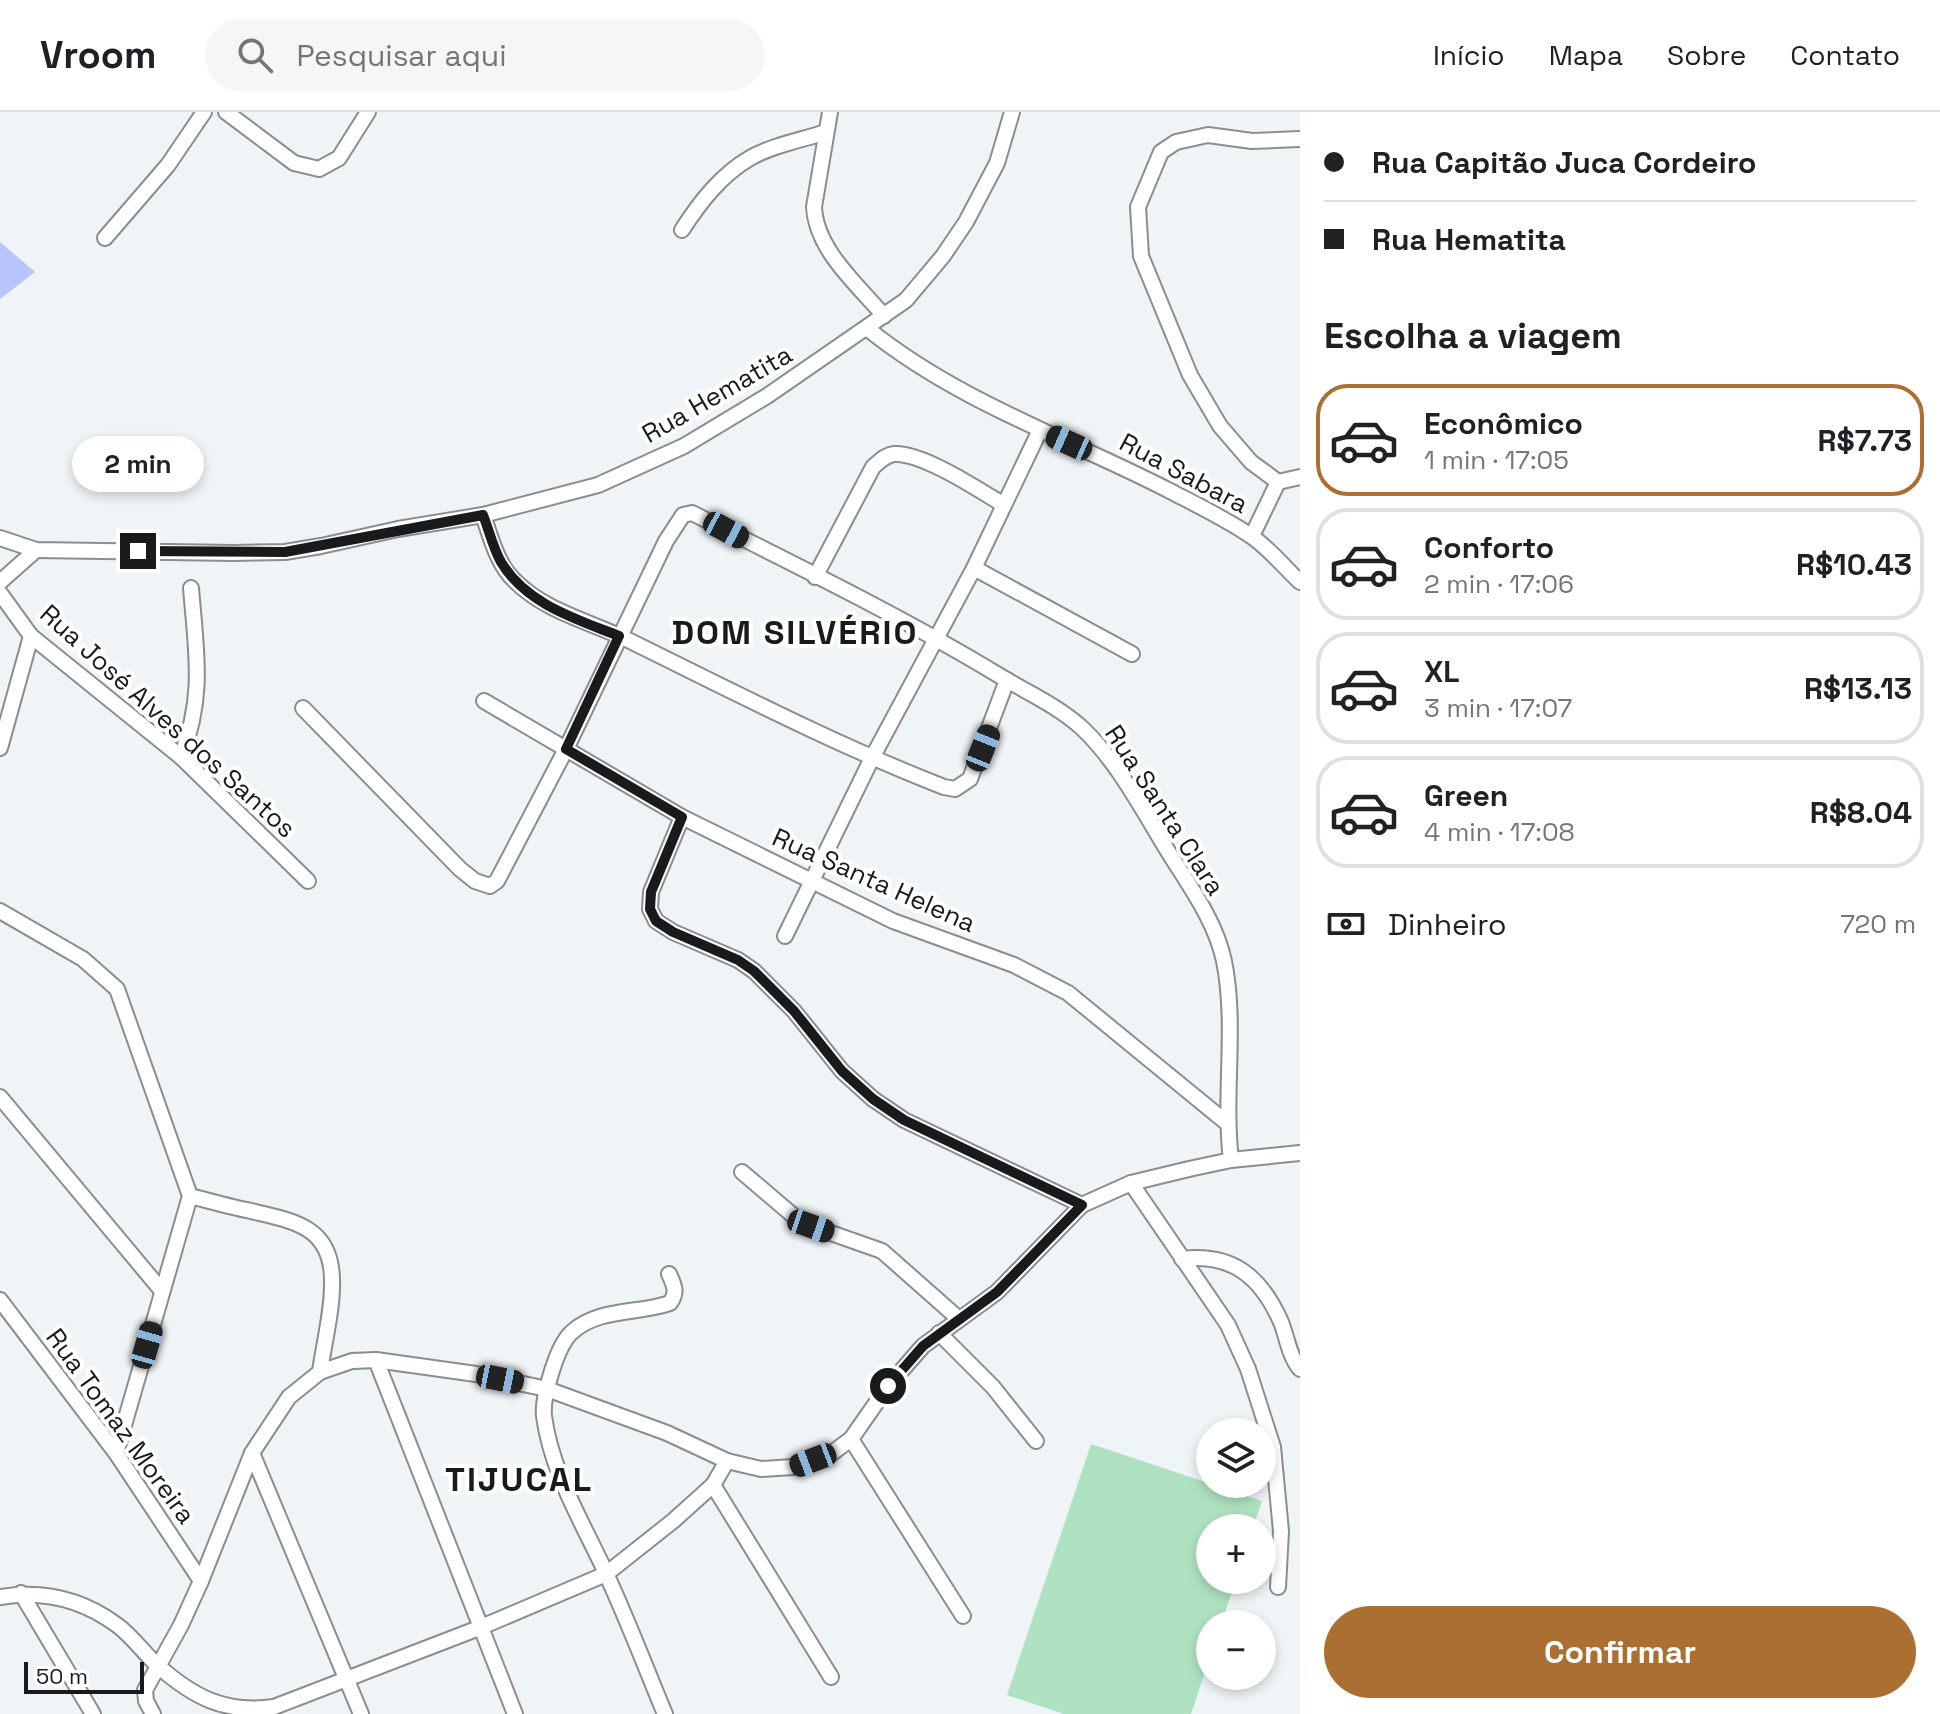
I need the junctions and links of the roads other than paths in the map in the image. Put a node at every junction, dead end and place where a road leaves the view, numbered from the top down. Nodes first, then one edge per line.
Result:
1 (204, 112) edge
2 (226, 112) edge
3 (368, 112) edge
4 (830, 112) edge
5 (1012, 112) edge
6 (826, 132) junction
7 (1300, 139) edge
8 (682, 230) dead end
9 (105, 238) dead end
10 (884, 316) junction
11 (868, 329) junction
12 (1040, 430) junction
13 (1300, 477) edge
14 (1278, 482) junction
15 (1004, 505) junction
16 (483, 515) junction
17 (1252, 536) junction
18 (0, 538) edge
19 (36, 550) junction
20 (974, 568) junction
21 (815, 577) junction
22 (0, 582) edge
23 (1300, 582) edge
24 (191, 588) dead end
25 (0, 593) edge
26 (31, 636) junction
27 (619, 636) junction
28 (935, 637) junction
29 (1132, 654) dead end
30 (1007, 680) junction
31 (484, 701) dead end
32 (303, 708) dead end
33 (0, 748) edge
34 (566, 749) junction
35 (181, 757) junction
36 (872, 758) junction
37 (682, 817) junction
38 (308, 881) dead end
39 (813, 881) junction
40 (0, 911) edge
41 (785, 936) dead end
42 (2, 1100) edge
43 (0, 1121) edge
44 (1227, 1123) junction
45 (1300, 1153) edge
46 (1231, 1160) junction
47 (742, 1172) dead end
48 (1131, 1183) junction
49 (190, 1196) junction
50 (1082, 1205) junction
51 (1182, 1259) junction
52 (669, 1274) dead end
53 (162, 1291) junction
54 (0, 1300) edge
55 (959, 1319) junction
56 (939, 1333) junction
57 (376, 1360) junction
58 (1300, 1369) edge
59 (320, 1372) junction
60 (547, 1389) junction
61 (851, 1439) junction
62 (1036, 1441) dead end
63 (116, 1453) junction
64 (252, 1453) junction
65 (727, 1461) junction
66 (713, 1485) junction
67 (606, 1574) junction
68 (201, 1581) junction
69 (1278, 1587) dead end
70 (21, 1593) junction
71 (0, 1597) edge
72 (963, 1616) dead end
73 (479, 1628) junction
74 (158, 1665) junction
75 (831, 1677) dead end
76 (346, 1678) junction
77 (93, 1714) edge
78 (153, 1714) edge
79 (361, 1714) edge
80 (515, 1714) edge
81 (665, 1714) edge

1 - 9 street
2 - 3 street
4 - 6 street
5 - 10 street, Rua Hematita
6 - 8 street
6 - 10 street
7 - 14 street
10 - 11 street, Rua Hematita
11 - 12 street, Rua Sabara
11 - 16 street, Rua Hematita
12 - 15 street
12 - 17 street, Rua Sabara
13 - 14 street
14 - 17 street
15 - 20 street
15 - 21 street
16 - 19 street, Rua Hematita
16 - 27 street
17 - 23 street, Rua Sabara
18 - 19 street, Rua Hematita
19 - 22 street
20 - 28 street
20 - 29 street
21 - 27 street, Rua Santa Clara
21 - 28 street, Rua Santa Clara
24 - 35 street
25 - 26 street, Rua José Alves dos Santos
26 - 33 street
26 - 35 street, Rua José Alves dos Santos
27 - 34 street
27 - 36 street
28 - 30 street, Rua Santa Clara
28 - 36 street
30 - 36 street
30 - 44 street, Rua Santa Clara
31 - 34 street, Rua Santa Helena
32 - 34 street
34 - 37 street, Rua Santa Helena
35 - 38 street, Rua José Alves dos Santos
36 - 39 street
37 - 39 street, Rua Santa Helena
37 - 50 street
39 - 41 street
39 - 44 street, Rua Santa Helena
40 - 49 street
42 - 43 street
42 - 53 street
44 - 46 street, Rua Santa Clara
45 - 46 street
46 - 48 street
47 - 55 street
48 - 50 street
48 - 51 street
49 - 53 street
49 - 59 street
50 - 55 street
51 - 58 street
51 - 69 street
52 - 60 street
53 - 63 street
54 - 63 street, Rua Tomaz Moreira
55 - 56 street
56 - 61 street
56 - 62 street
57 - 59 street
57 - 60 street
57 - 73 street
59 - 64 street
60 - 65 street
60 - 67 street
61 - 65 street
61 - 72 street
63 - 68 street, Rua Tomaz Moreira
64 - 68 street
64 - 76 street
65 - 66 street
66 - 67 street
66 - 75 street
67 - 73 street
67 - 81 street
68 - 74 street
70 - 71 street
70 - 74 street
70 - 77 street
73 - 76 street
73 - 80 street
74 - 76 street
74 - 78 street
76 - 79 street

